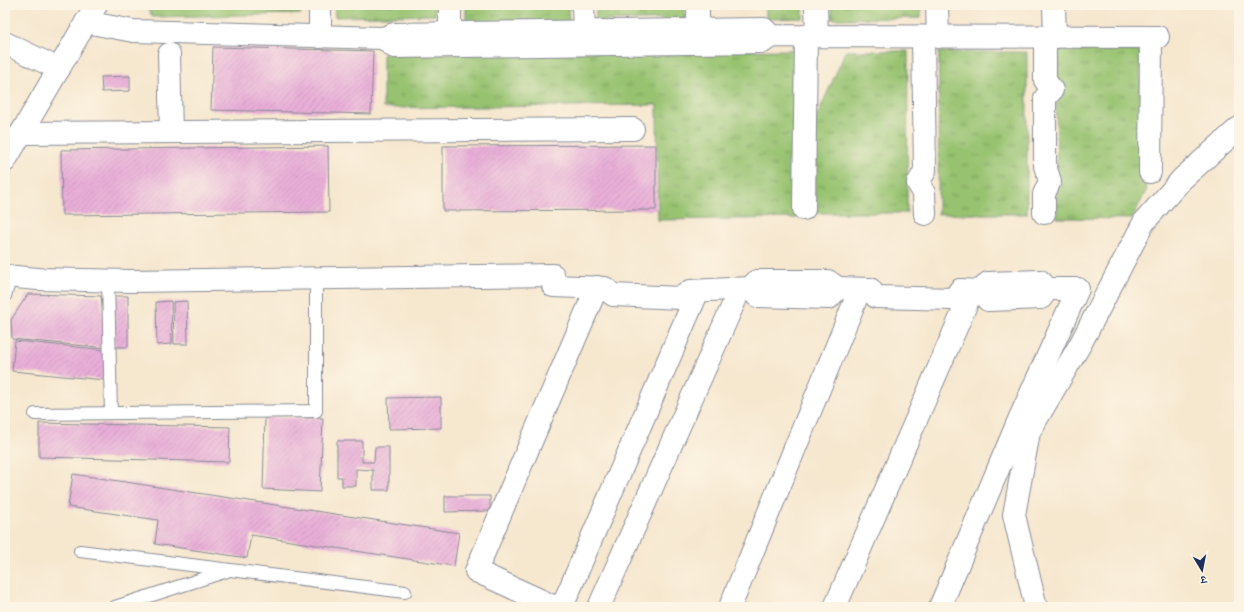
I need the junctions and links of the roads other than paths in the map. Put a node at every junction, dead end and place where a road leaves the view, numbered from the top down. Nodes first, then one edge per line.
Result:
1 (320, 5) edge
2 (450, 5) edge
3 (583, 5) edge
4 (698, 5) edge
5 (816, 5) edge
6 (937, 5) edge
7 (1054, 5) edge
8 (91, 13) edge
9 (698, 30) junction
10 (584, 31) junction
11 (450, 33) junction
12 (771, 36) junction
13 (811, 36) junction
14 (320, 37) junction
15 (930, 37) junction
16 (1050, 37) junction
17 (383, 38) junction
18 (5, 43) edge
19 (169, 54) dead end
20 (59, 69) junction
21 (1239, 128) edge
22 (633, 129) dead end
23 (171, 132) junction
24 (21, 133) junction
25 (5, 161) edge
26 (1150, 172) dead end
27 (925, 203) dead end
28 (1044, 203) dead end
29 (804, 209) dead end
30 (316, 279) junction
31 (108, 281) junction
32 (7, 283) edge
33 (601, 288) junction
34 (745, 289) junction
35 (865, 289) junction
36 (971, 290) junction
37 (694, 291) junction
38 (111, 413) junction
39 (35, 414) dead end
40 (80, 551) dead end
41 (230, 570) junction
42 (405, 592) dead end
43 (115, 607) edge
44 (555, 607) edge
45 (562, 607) edge
46 (599, 607) edge
47 (730, 607) edge
48 (835, 607) edge
49 (940, 607) edge
50 (1036, 607) edge

1 - 14 street
2 - 11 street
3 - 10 street
4 - 9 street
5 - 13 street
6 - 15 street
7 - 16 street
8 - 14 street
8 - 20 street
9 - 10 street
9 - 12 street
10 - 11 street
11 - 17 street
12 - 13 street
12 - 17 street
13 - 15 street
13 - 29 street
14 - 17 street
15 - 16 street
15 - 27 street
16 - 26 street
16 - 28 street
18 - 20 street
19 - 23 street
20 - 24 street
21 - 50 street
22 - 23 street
23 - 24 street
24 - 25 street
30 - 31 street
30 - 33 street
30 - 38 lane
31 - 32 street
31 - 38 lane
33 - 37 street
33 - 44 street
34 - 35 street
34 - 37 street
34 - 46 street
35 - 36 street
35 - 47 street
36 - 48 street
36 - 49 street
37 - 45 street
38 - 39 lane
40 - 41 lane
41 - 42 lane
41 - 43 lane

